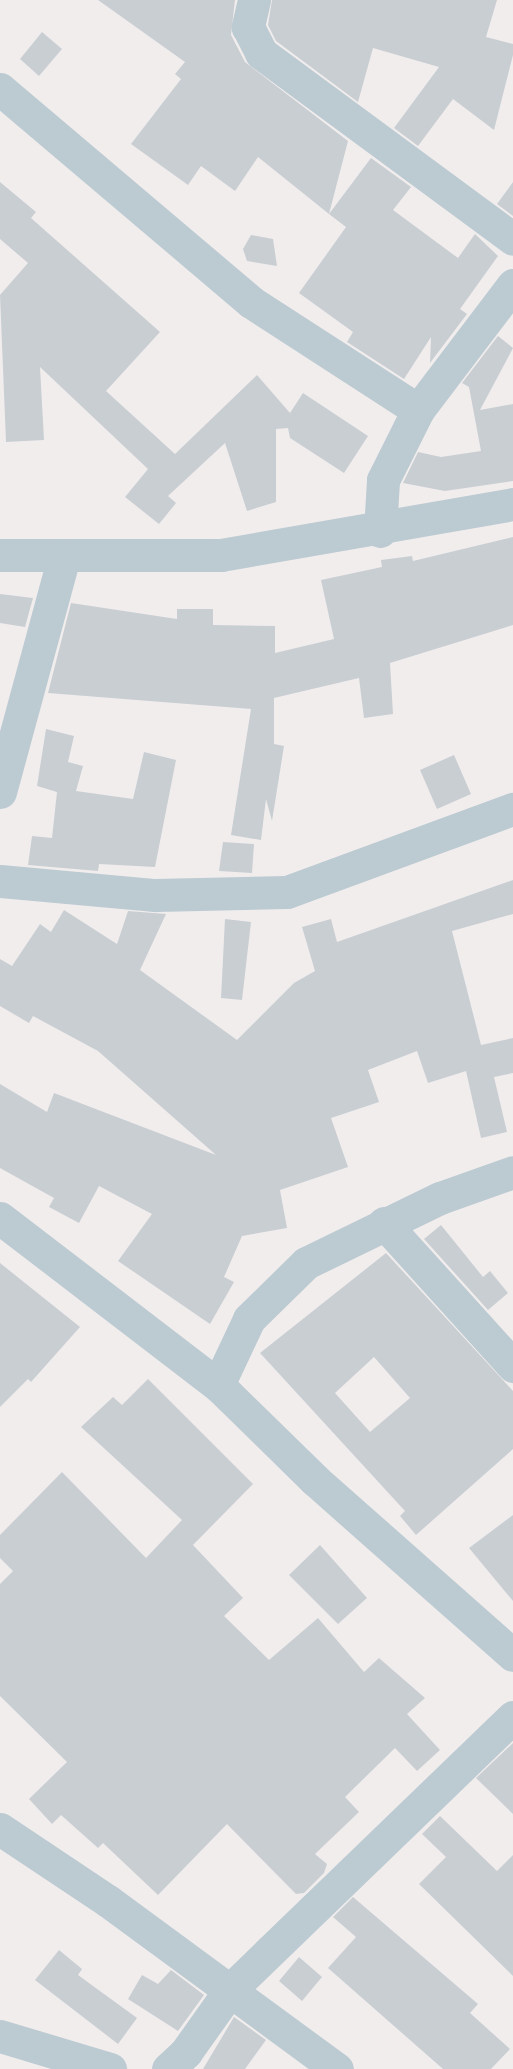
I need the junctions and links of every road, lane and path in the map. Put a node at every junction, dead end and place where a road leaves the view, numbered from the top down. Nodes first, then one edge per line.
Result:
1 (254, 0) edge
2 (0, 89) edge
3 (513, 239) edge
4 (513, 285) edge
5 (418, 410) junction
6 (513, 504) edge
7 (380, 531) junction
8 (0, 555) edge
9 (64, 556) junction
10 (0, 792) edge
11 (513, 809) edge
12 (0, 881) edge
13 (513, 1172) edge
14 (0, 1218) edge
15 (384, 1223) junction
16 (513, 1366) edge
17 (218, 1385) junction
18 (513, 1655) edge
19 (513, 1717) edge
20 (0, 1829) edge
21 (230, 1990) junction
22 (0, 2036) edge
23 (336, 2068) edge
24 (110, 2069) edge
25 (168, 2069) edge

1 - 3 street
2 - 5 street
4 - 5 street
5 - 7 street
6 - 7 street
7 - 9 street
8 - 9 street
9 - 10 street
11 - 12 street
13 - 15 street
14 - 17 street
15 - 16 street
15 - 17 street
17 - 18 street
19 - 21 street
20 - 21 street
21 - 23 street
21 - 25 street
22 - 24 street

